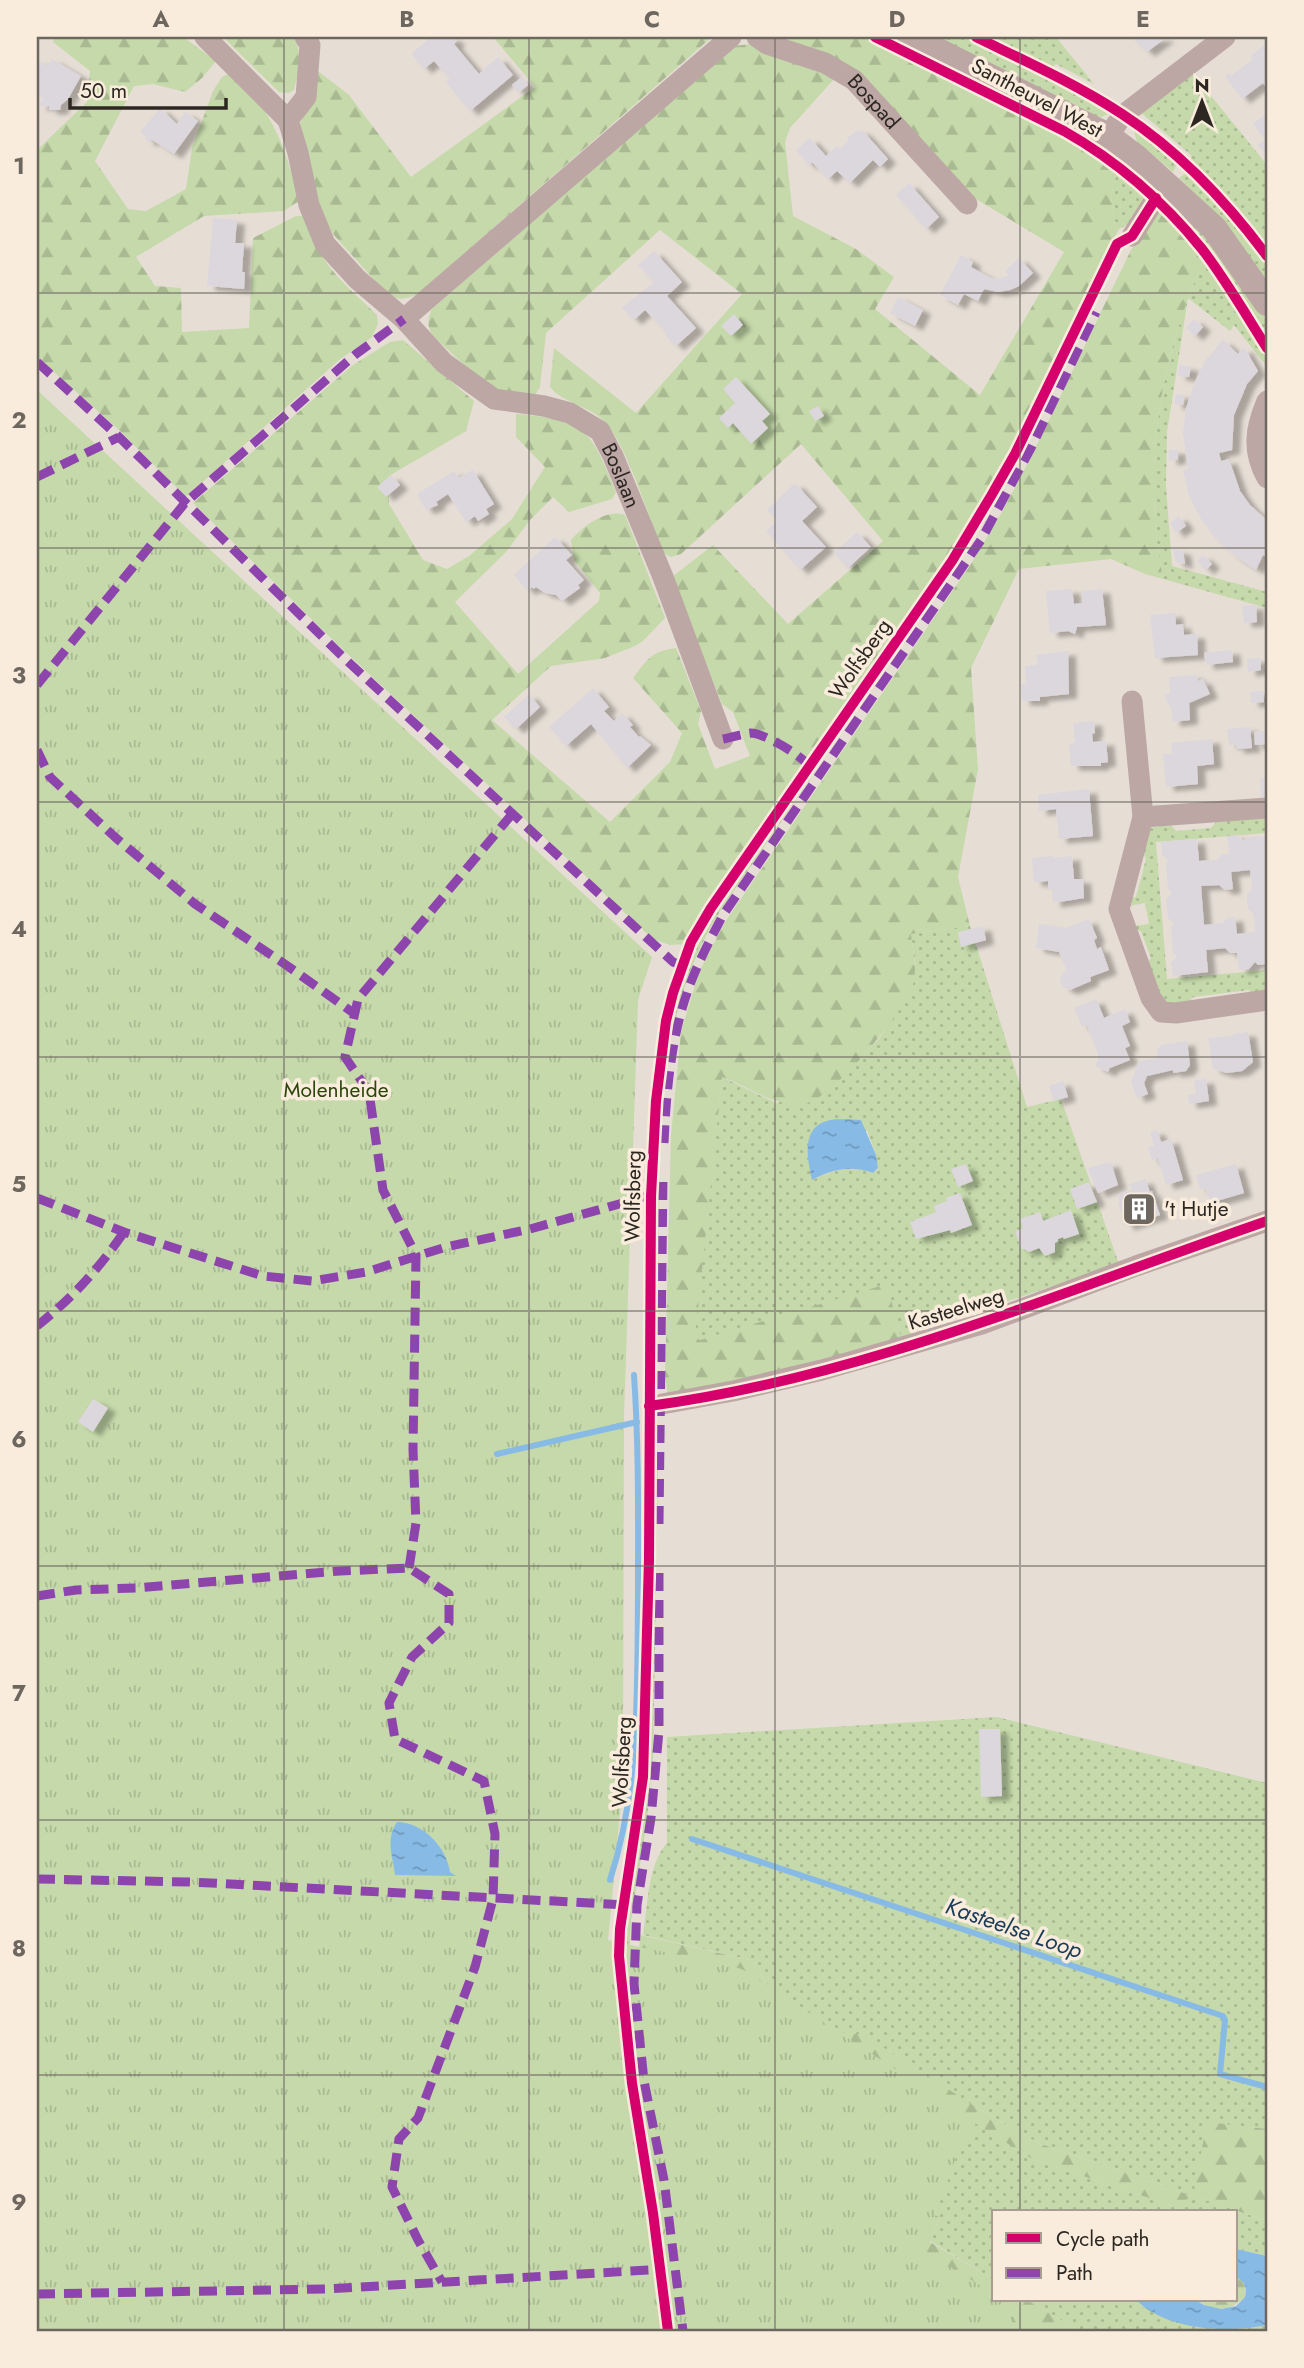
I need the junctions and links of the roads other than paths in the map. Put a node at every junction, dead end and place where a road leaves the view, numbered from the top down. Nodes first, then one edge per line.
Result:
1 (205, 37) edge
2 (305, 37) edge
3 (731, 37) edge
4 (757, 37) edge
5 (910, 37) edge
6 (1225, 37) edge
7 (288, 120) junction
8 (1108, 136) junction
9 (1168, 186) junction
10 (967, 204) dead end
11 (1132, 236) dead end
12 (1267, 303) edge
13 (404, 319) junction
14 (1267, 401) edge
15 (1267, 478) edge
16 (1132, 701) dead end
17 (723, 739) dead end
18 (1267, 807) edge
19 (1143, 817) junction
20 (1267, 1000) edge
21 (1267, 1222) edge
22 (662, 1404) dead end

1 - 7 street, Boslaan
2 - 7 street
3 - 13 street
4 - 10 street, Bospad
5 - 8 street, Santheuvel West
6 - 8 street
7 - 13 street, Boslaan
8 - 9 street, Santheuvel West
9 - 11 street
9 - 12 street, Santheuvel West
13 - 17 street, Boslaan
14 - 15 street
16 - 19 street
18 - 19 street
19 - 20 street
21 - 22 street, Kasteelweg

